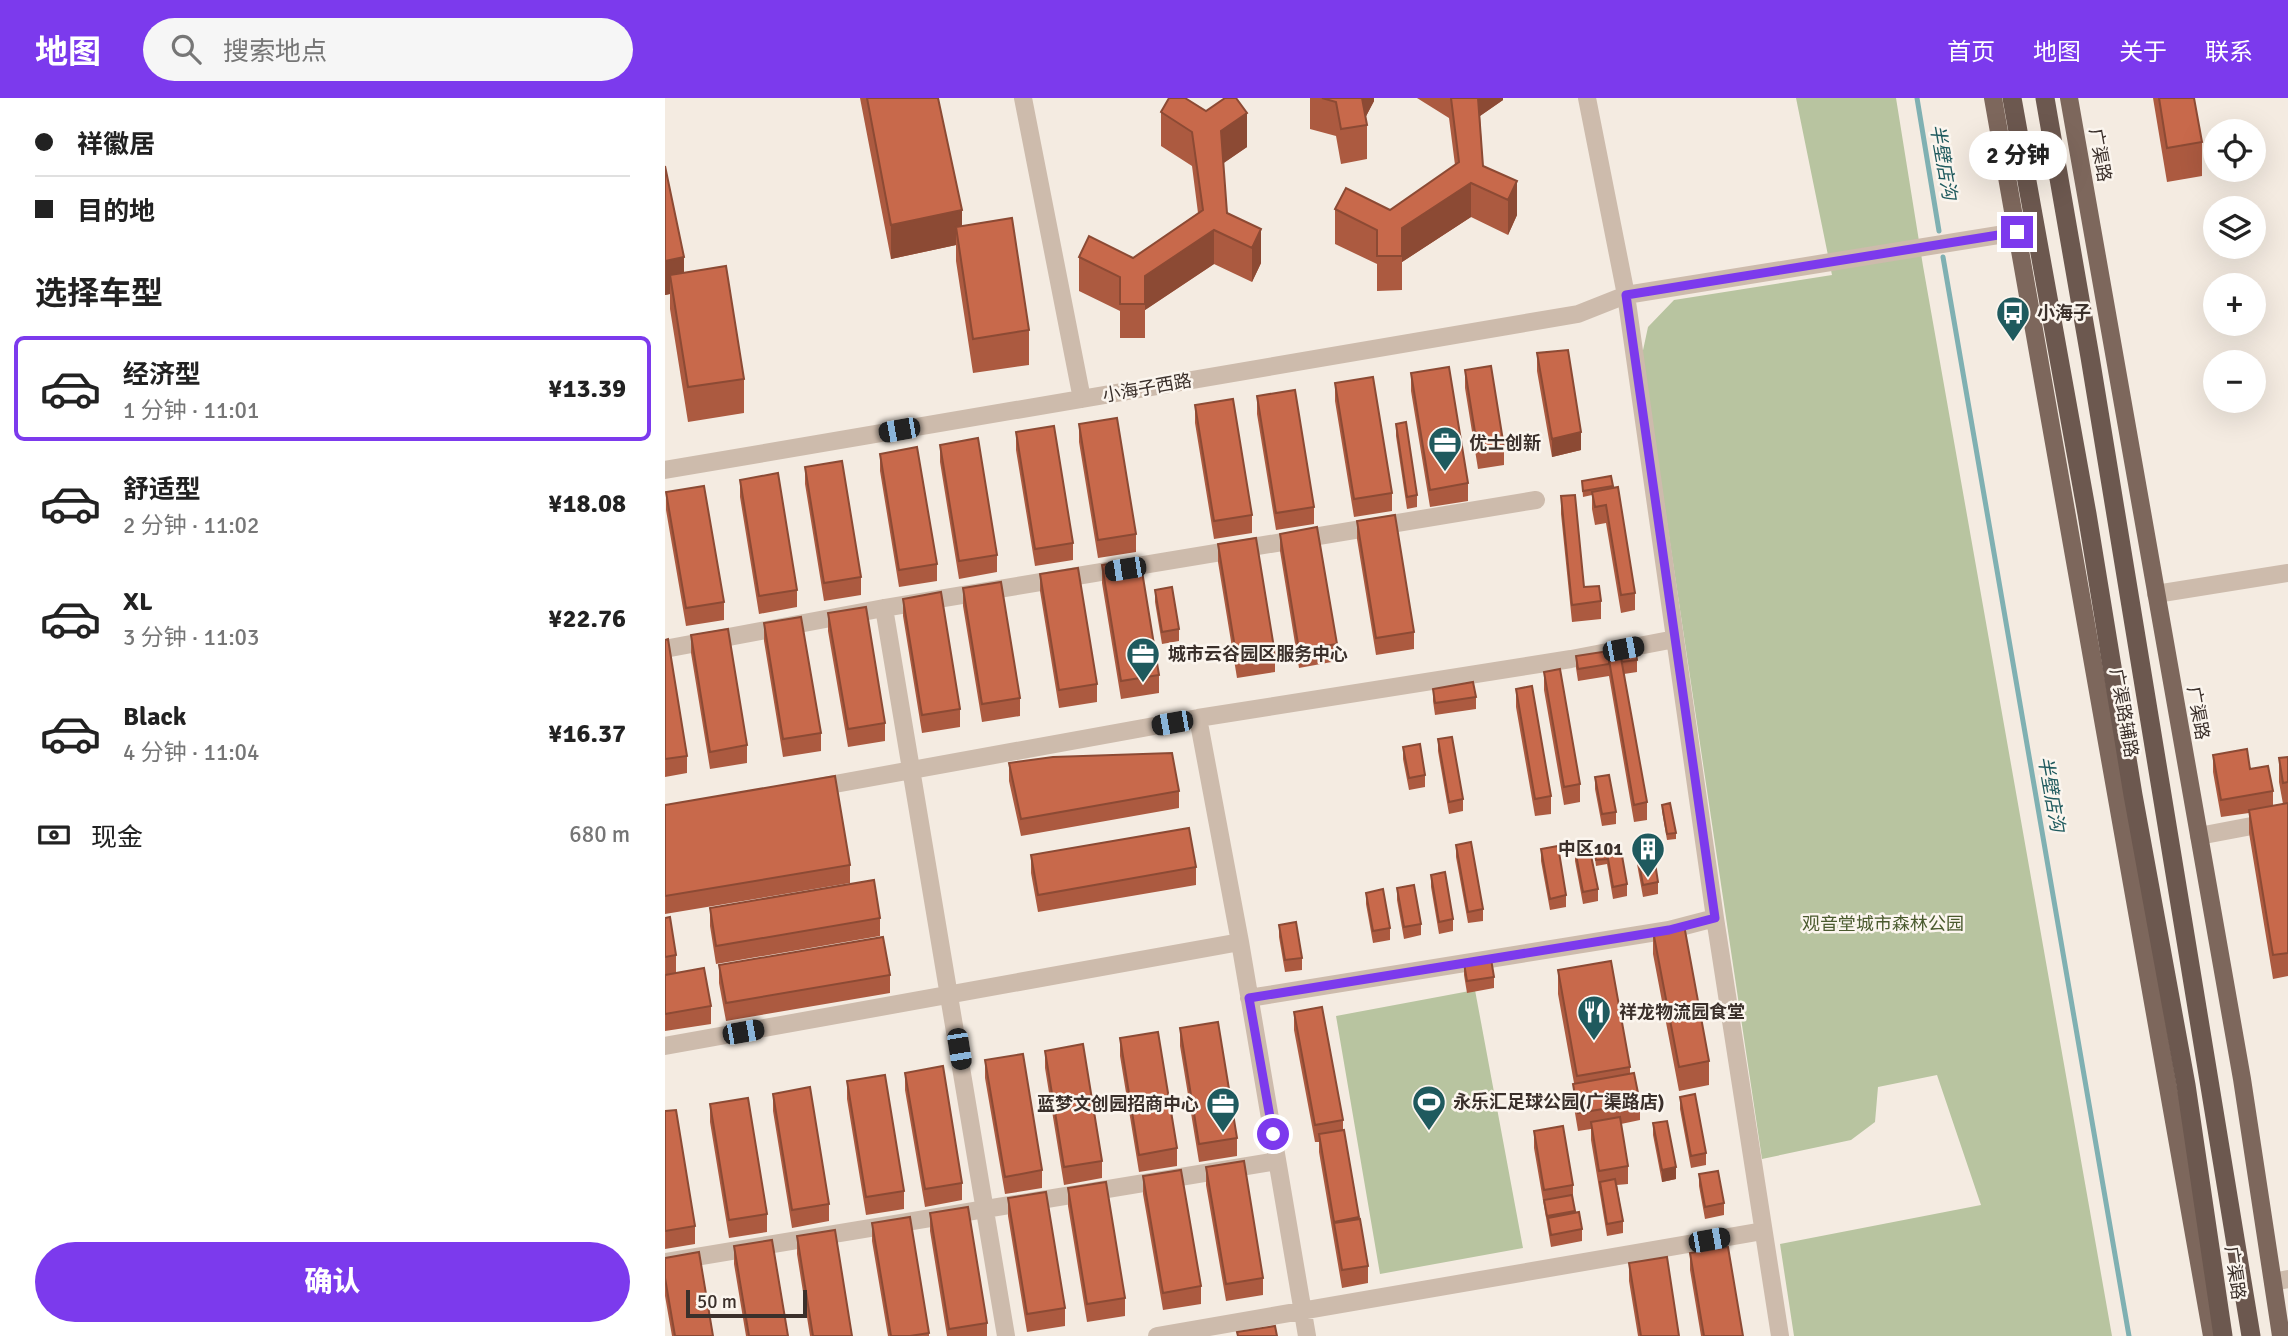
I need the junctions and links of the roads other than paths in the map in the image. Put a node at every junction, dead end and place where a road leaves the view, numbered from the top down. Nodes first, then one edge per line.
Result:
1 (1023, 98) edge
2 (1587, 98) edge
3 (1993, 98) edge
4 (2012, 98) edge
5 (2045, 98) edge
6 (2069, 98) edge
7 (2017, 232) junction
8 (1626, 295) junction
9 (1082, 399) junction
10 (665, 470) edge
11 (1536, 500) dead end
12 (2288, 573) edge
13 (2156, 594) junction
14 (884, 608) junction
15 (1675, 639) junction
16 (665, 649) edge
17 (1198, 718) junction
18 (912, 772) junction
19 (802, 790) edge
20 (2288, 819) edge
21 (2199, 836) junction
22 (1715, 918) junction
23 (1240, 942) junction
24 (950, 995) junction
25 (1249, 998) junction
26 (665, 1046) edge
27 (1277, 1161) junction
28 (985, 1210) junction
29 (1763, 1231) junction
30 (665, 1262) edge
31 (2280, 1280) edge
32 (1303, 1311) junction
33 (1006, 1336) edge
34 (1157, 1336) edge
35 (1307, 1336) edge
36 (1780, 1336) edge
37 (2212, 1336) edge
38 (2223, 1336) edge
39 (2251, 1336) edge
40 (2281, 1336) edge

1 - 9 street
2 - 8 street
3 - 7 main road, 广渠路辅路
4 - 38 highway, 广渠路
5 - 39 highway, 广渠路
6 - 13 main road, 广渠路
7 - 8 street, 小海子西路
7 - 37 main road, 广渠路辅路
8 - 9 street, 小海子西路
8 - 15 street
9 - 10 street, 小海子西路
11 - 14 street
12 - 13 street
13 - 21 main road, 广渠路
14 - 16 street
14 - 18 street
15 - 17 street
15 - 22 street
17 - 18 street
17 - 23 street
18 - 19 street
18 - 24 street
20 - 21 street
21 - 31 main road, 广渠路
22 - 25 street
22 - 29 street
23 - 24 street
23 - 25 street
24 - 26 street
24 - 28 street
25 - 27 street
27 - 28 street
27 - 32 street
28 - 30 street
28 - 33 street
29 - 32 street
29 - 36 street
31 - 40 main road, 广渠路
32 - 34 street
32 - 35 street

